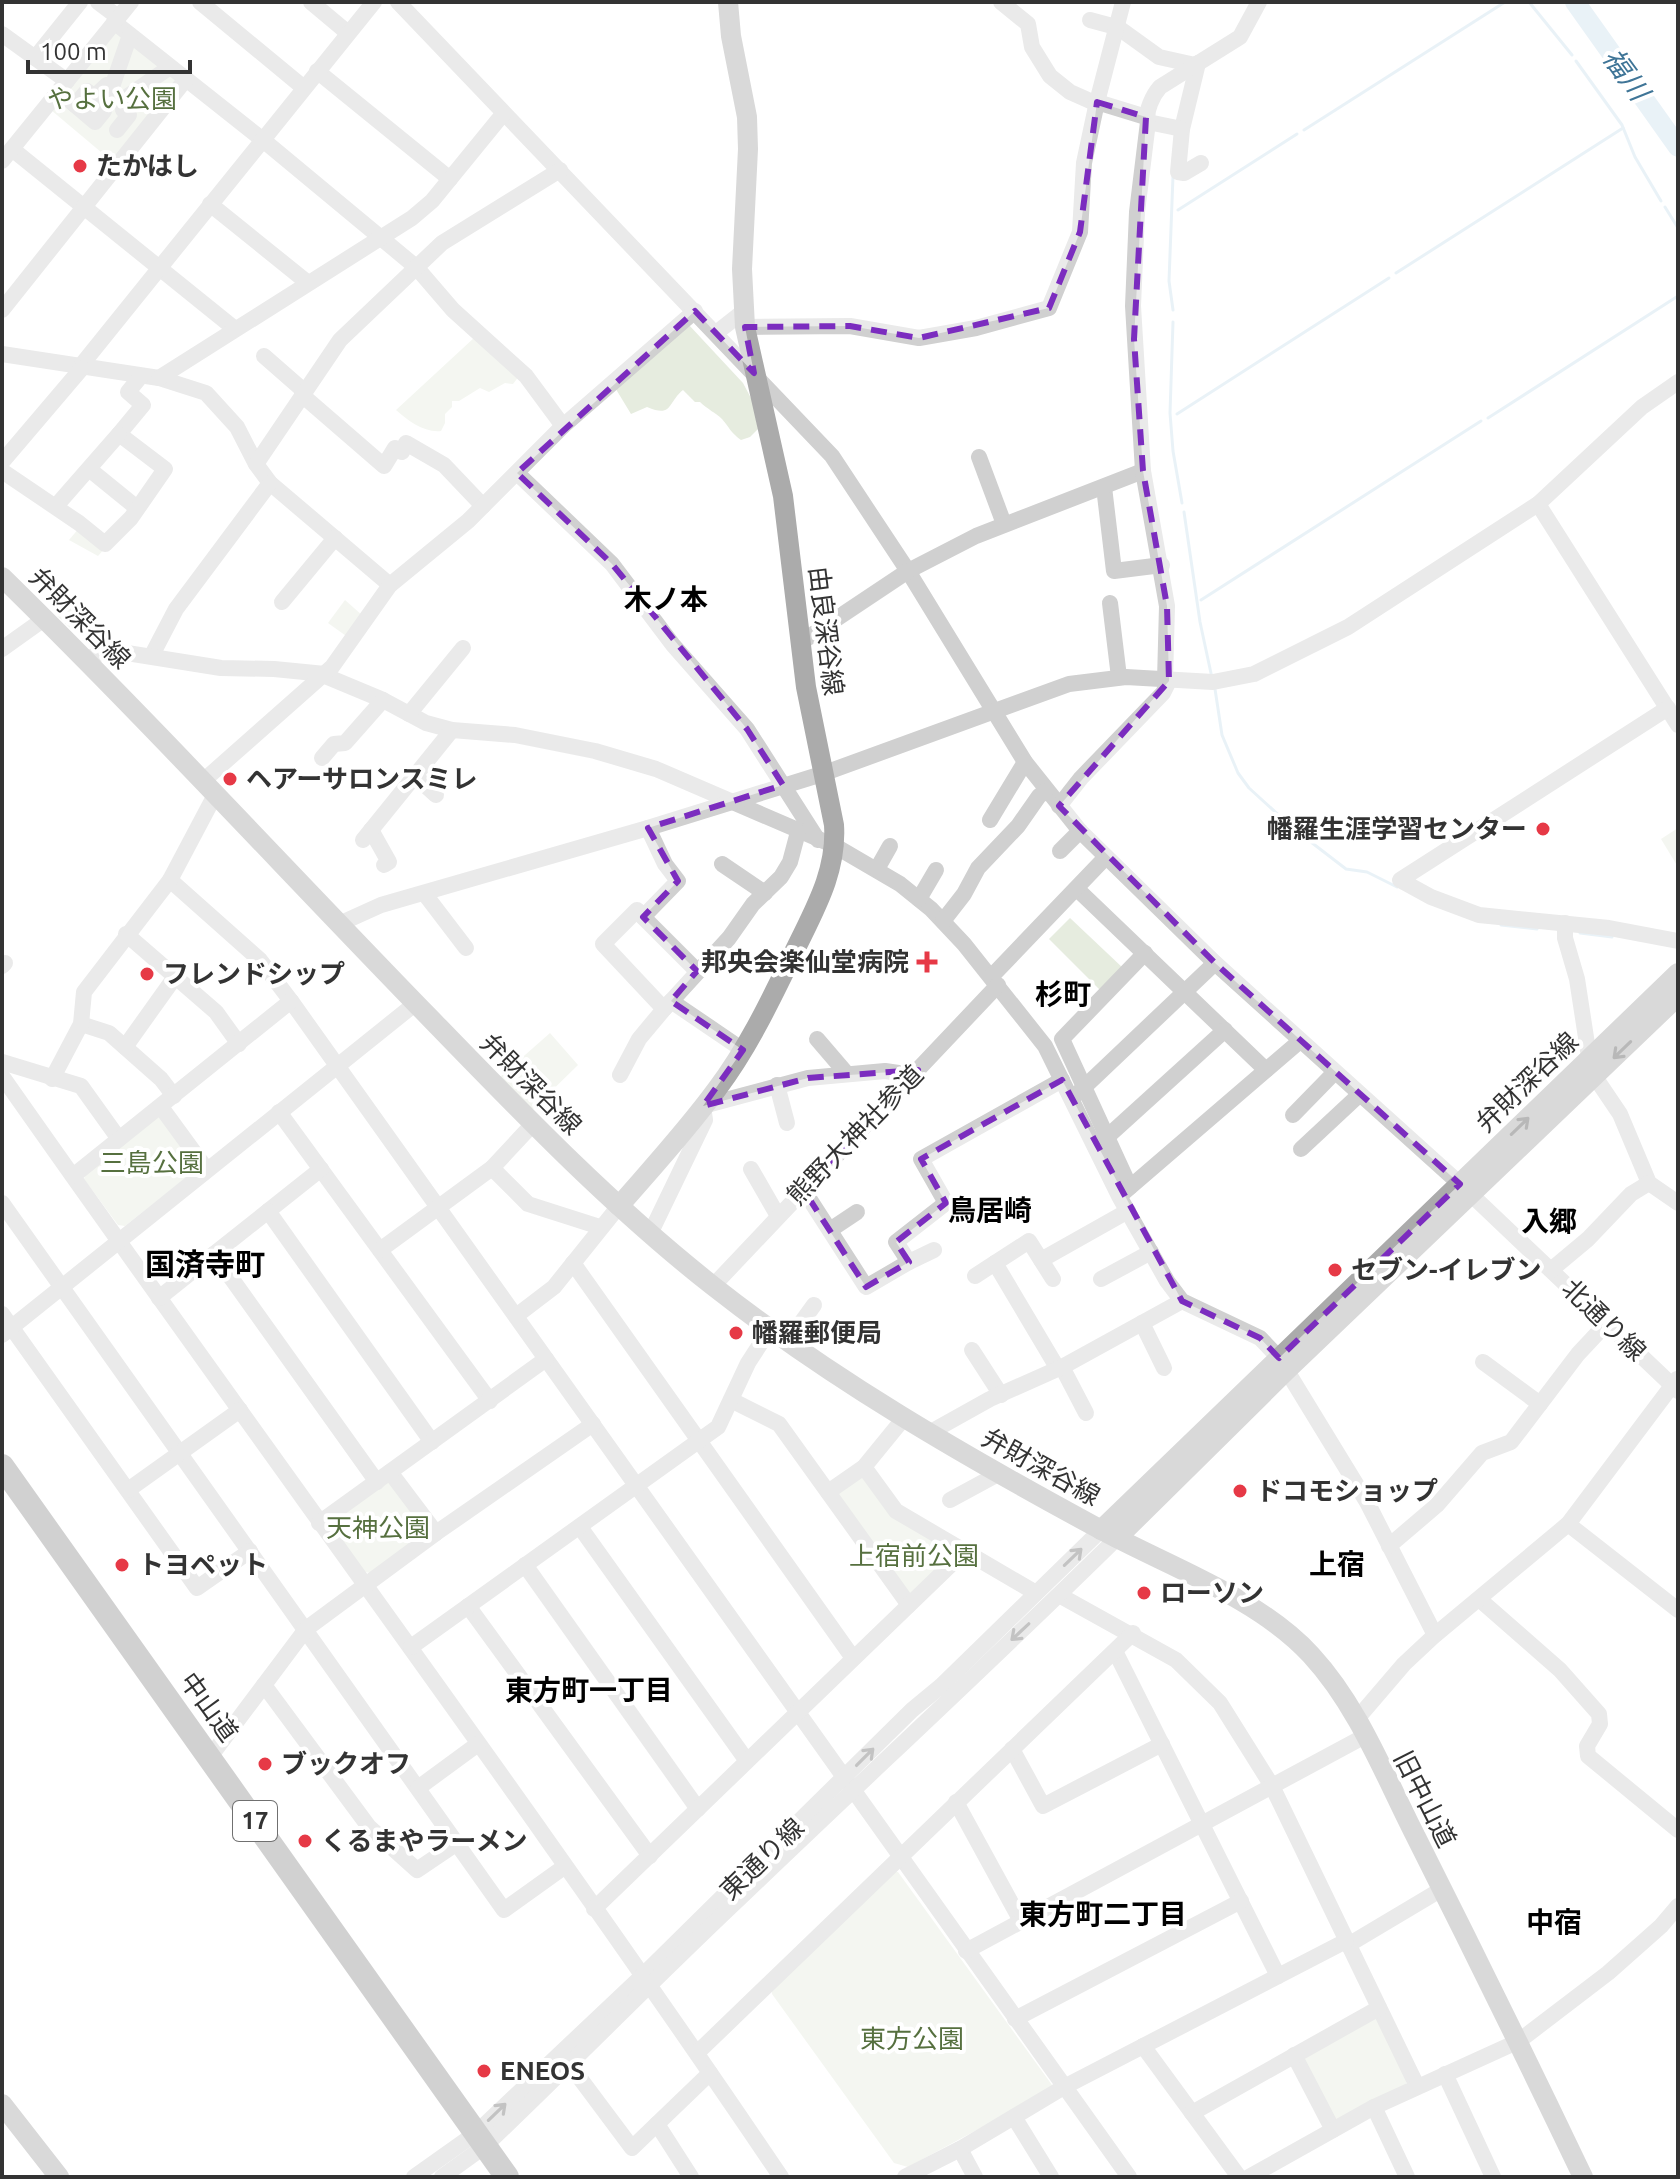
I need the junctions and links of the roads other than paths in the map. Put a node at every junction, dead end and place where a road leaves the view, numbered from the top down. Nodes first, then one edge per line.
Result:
1 (80, 2) edge
2 (98, 2) edge
3 (131, 2) edge
4 (200, 2) edge
5 (311, 2) edge
6 (374, 2) edge
7 (398, 2) edge
8 (728, 2) edge
9 (1001, 2) edge
10 (1123, 2) edge
11 (1259, 2) edge
12 (116, 20) junction
13 (1090, 20) dead end
14 (1116, 26) junction
15 (348, 33) junction
16 (2, 34) edge
17 (130, 35) junction
18 (35, 58) junction
19 (1196, 64) junction
20 (170, 67) junction
21 (317, 71) junction
22 (186, 79) junction
23 (63, 86) junction
24 (304, 88) junction
25 (102, 95) junction
26 (1097, 103) junction
27 (75, 105) junction
28 (127, 107) junction
29 (503, 114) junction
30 (1147, 119) junction
31 (147, 128) junction
32 (1182, 129) junction
33 (117, 130) dead end
34 (263, 140) junction
35 (7, 155) edge
36 (1201, 163) dead end
37 (560, 170) junction
38 (450, 179) junction
39 (210, 204) junction
40 (84, 207) junction
41 (383, 239) junction
42 (416, 267) junction
43 (159, 268) junction
44 (308, 283) junction
45 (2, 310) edge
46 (695, 311) junction
47 (745, 319) junction
48 (235, 329) junction
49 (716, 333) junction
50 (2, 354) edge
51 (264, 356) dead end
52 (80, 368) junction
53 (754, 373) junction
54 (141, 376) junction
55 (159, 378) junction
56 (1678, 382) edge
57 (303, 393) junction
58 (563, 426) junction
59 (119, 434) junction
60 (979, 457) dead end
61 (2, 462) edge
62 (256, 464) junction
63 (89, 469) junction
64 (2, 471) edge
65 (1143, 471) junction
66 (517, 473) junction
67 (270, 483) junction
68 (1104, 487) junction
69 (1538, 504) junction
70 (56, 506) junction
71 (483, 506) junction
72 (137, 508) junction
73 (1004, 524) junction
74 (335, 538) junction
75 (1162, 565) junction
76 (908, 571) junction
77 (2, 577) edge
78 (390, 585) junction
79 (282, 602) dead end
80 (1110, 603) dead end
81 (44, 619) junction
82 (800, 643) junction
83 (463, 648) dead end
84 (2, 649) edge
85 (152, 655) junction
86 (85, 660) junction
87 (324, 674) junction
88 (1119, 677) junction
89 (1167, 680) junction
90 (383, 700) junction
91 (1668, 708) junction
92 (992, 712) junction
93 (409, 714) junction
94 (1678, 725) edge
95 (452, 730) junction
96 (322, 758) dead end
97 (1025, 762) junction
98 (822, 774) junction
99 (415, 776) junction
100 (783, 785) junction
101 (209, 788) junction
102 (1046, 791) junction
103 (436, 795) dead end
104 (730, 802) junction
105 (1059, 806) junction
106 (990, 820) dead end
107 (648, 828) junction
108 (1080, 831) junction
109 (798, 832) junction
110 (827, 843) junction
111 (890, 846) dead end
112 (1060, 851) dead end
113 (1105, 858) junction
114 (722, 864) dead end
115 (384, 865) dead end
116 (877, 869) junction
117 (936, 870) dead end
118 (170, 880) junction
119 (1077, 889) junction
120 (424, 893) junction
121 (765, 893) junction
122 (919, 899) junction
123 (643, 917) junction
124 (943, 921) junction
125 (1565, 923) junction
126 (339, 924) junction
127 (126, 934) junction
128 (1678, 941) edge
129 (466, 948) dead end
130 (1145, 953) junction
131 (1215, 963) junction
132 (697, 971) junction
133 (1678, 973) edge
134 (175, 977) junction
135 (994, 981) junction
136 (1186, 992) junction
137 (1678, 996) edge
138 (291, 1001) junction
139 (416, 1003) junction
140 (668, 1005) junction
141 (81, 1024) junction
142 (1225, 1030) junction
143 (817, 1039) dead end
144 (1300, 1041) junction
145 (239, 1044) junction
146 (125, 1047) junction
147 (743, 1050) junction
148 (338, 1065) junction
149 (1592, 1067) junction
150 (3, 1068) edge
151 (1266, 1070) junction
152 (1334, 1073) junction
153 (847, 1074) junction
154 (620, 1075) dead end
155 (912, 1075) junction
156 (52, 1079) junction
157 (1062, 1080) junction
158 (777, 1085) junction
159 (1078, 1094) junction
160 (1359, 1095) junction
161 (168, 1102) junction
162 (703, 1106) junction
163 (279, 1112) junction
164 (1293, 1115) dead end
165 (787, 1123) dead end
166 (532, 1125) junction
167 (1107, 1137) junction
168 (119, 1139) junction
169 (1301, 1149) dead end
170 (492, 1168) junction
171 (321, 1169) junction
172 (751, 1169) dead end
173 (207, 1170) junction
174 (73, 1176) junction
175 (1649, 1183) junction
176 (803, 1189) junction
177 (1465, 1190) junction
178 (1125, 1191) junction
179 (2, 1203) edge
180 (1678, 1203) edge
181 (619, 1206) junction
182 (439, 1207) junction
183 (268, 1211) junction
184 (1128, 1211) junction
185 (857, 1212) dead end
186 (778, 1216) junction
187 (600, 1227) junction
188 (830, 1230) junction
189 (650, 1234) junction
190 (120, 1242) junction
191 (380, 1250) junction
192 (934, 1250) dead end
193 (1151, 1252) junction
194 (214, 1254) junction
195 (1041, 1260) junction
196 (909, 1262) junction
197 (573, 1263) junction
198 (995, 1263) junction
199 (1551, 1270) junction
200 (975, 1276) dead end
201 (1053, 1279) dead end
202 (1101, 1279) dead end
203 (713, 1286) junction
204 (62, 1287) junction
205 (159, 1298) junction
206 (1182, 1301) junction
207 (814, 1305) dead end
208 (516, 1316) junction
209 (1142, 1323) junction
210 (1607, 1323) junction
211 (5, 1325) edge
212 (770, 1329) junction
213 (788, 1341) junction
214 (972, 1350) dead end
215 (546, 1359) junction
216 (1483, 1362) dead end
217 (1283, 1364) junction
218 (1060, 1368) junction
219 (1164, 1368) dead end
220 (1676, 1385) edge
221 (1001, 1395) junction
222 (731, 1400) junction
223 (490, 1401) junction
224 (1540, 1404) junction
225 (240, 1410) junction
226 (1086, 1413) dead end
227 (904, 1418) junction
228 (593, 1424) junction
229 (929, 1433) junction
230 (432, 1442) junction
231 (700, 1442) junction
232 (179, 1454) junction
233 (2, 1466) edge
234 (864, 1467) junction
235 (998, 1474) junction
236 (384, 1477) junction
237 (638, 1486) junction
238 (128, 1490) junction
239 (828, 1492) junction
240 (950, 1500) dead end
241 (319, 1523) junction
242 (1568, 1524) junction
243 (580, 1527) junction
244 (436, 1533) junction
245 (1109, 1534) junction
246 (1389, 1546) junction
247 (250, 1551) junction
248 (964, 1552) junction
249 (525, 1565) junction
250 (365, 1585) junction
251 (1036, 1593) junction
252 (1059, 1595) junction
253 (1479, 1599) junction
254 (909, 1605) junction
255 (468, 1606) junction
256 (1678, 1610) edge
257 (306, 1629) junction
258 (1133, 1633) junction
259 (1435, 1635) junction
260 (411, 1647) junction
261 (1115, 1651) junction
262 (853, 1658) junction
263 (264, 1685) junction
264 (797, 1711) junction
265 (1361, 1728) junction
266 (478, 1744) junction
267 (1162, 1744) junction
268 (1012, 1749) junction
269 (210, 1757) junction
270 (747, 1761) junction
271 (845, 1777) junction
272 (1272, 1786) junction
273 (418, 1788) junction
274 (855, 1792) junction
275 (956, 1802) junction
276 (698, 1809) junction
277 (1202, 1824) junction
278 (1678, 1830) edge
279 (457, 1843) junction
280 (650, 1856) junction
281 (901, 1857) junction
282 (564, 1867) junction
283 (1442, 1889) junction
284 (1241, 1901) junction
285 (1678, 1906) edge
286 (594, 1909) junction
287 (1021, 1921) junction
288 (1347, 1943) junction
289 (966, 1951) junction
290 (1278, 1976) junction
291 (645, 1982) junction
292 (1379, 2008) junction
293 (1015, 2019) junction
294 (1519, 2041) junction
295 (1143, 2046) junction
296 (697, 2053) junction
297 (1294, 2055) junction
298 (565, 2058) junction
299 (710, 2073) junction
300 (1445, 2074) junction
301 (1417, 2086) junction
302 (1064, 2087) junction
303 (2, 2104) edge
304 (1374, 2107) junction
305 (1192, 2113) junction
306 (1014, 2117) junction
307 (657, 2124) junction
308 (1333, 2130) junction
309 (481, 2139) junction
310 (960, 2149) junction
311 (59, 2177) edge
312 (414, 2177) edge
313 (442, 2177) edge
314 (507, 2177) edge
315 (691, 2177) edge
316 (781, 2177) edge
317 (905, 2177) edge
318 (975, 2177) edge
319 (1051, 2177) edge
320 (1129, 2177) edge
321 (1239, 2177) edge
322 (1249, 2177) edge
323 (1407, 2177) edge
324 (1493, 2177) edge
325 (1583, 2177) edge

1 - 18 street
2 - 12 street
3 - 12 street
4 - 24 street
5 - 15 street
6 - 15 street
7 - 29 street, 北通り線
8 - 47 main road, 由良深谷線
9 - 26 street
10 - 14 street
11 - 19 street
12 - 17 street
12 - 23 street
13 - 14 street
14 - 19 street
14 - 26 street
15 - 21 street
16 - 18 street
17 - 20 street
17 - 25 street
18 - 23 street
19 - 30 street
19 - 32 street
20 - 22 street
20 - 28 street
21 - 24 street
21 - 38 street
22 - 31 street
22 - 34 street
23 - 27 street
23 - 35 street
24 - 34 street
25 - 27 street
25 - 27 street
25 - 28 street
26 - 30 street
26 - 47 street
28 - 31 street
28 - 33 street
29 - 37 street, 北通り線
29 - 38 street
30 - 32 street
30 - 65 street
31 - 40 street
32 - 36 street
34 - 39 street
34 - 41 street
35 - 40 street
37 - 42 street
37 - 46 street, 北通り線
38 - 41 street
39 - 43 street
39 - 44 street
40 - 43 street
40 - 45 street
41 - 42 street
41 - 44 street
42 - 57 street
42 - 58 street
43 - 48 street
43 - 52 street
44 - 48 street
46 - 49 street, 北通り線
46 - 58 street
47 - 49 street
47 - 53 main road, 由良深谷線
48 - 55 street
49 - 53 street, 北通り線
50 - 52 street
51 - 57 street
52 - 54 street
52 - 61 street
53 - 76 street, 北通り線
53 - 82 main road, 由良深谷線
54 - 55 street
54 - 59 street
55 - 62 street
56 - 69 street
57 - 62 street
57 - 71 street
58 - 66 street
59 - 63 street
59 - 72 street
60 - 73 street
62 - 67 street
63 - 70 street
63 - 72 street
64 - 70 street
65 - 68 street
65 - 75 street
66 - 71 street
66 - 100 street
67 - 74 street
67 - 85 street
68 - 73 street
68 - 75 street
69 - 89 street
69 - 91 street
70 - 72 street
71 - 78 street
73 - 76 street
74 - 78 street
74 - 79 street
75 - 89 street
76 - 82 street
76 - 92 street, 北通り線
77 - 81 main road, 弁財深谷線
78 - 87 street
80 - 88 street
81 - 84 street
81 - 86 main road, 弁財深谷線
82 - 98 main road, 由良深谷線
83 - 93 street
85 - 86 street
85 - 87 street
86 - 101 main road, 弁財深谷線
87 - 90 street
87 - 101 street
88 - 89 street
88 - 92 street
89 - 105 street
90 - 93 street
90 - 96 street
91 - 94 street
91 - 125 street
92 - 97 street, 北通り線
92 - 98 street
93 - 95 street
95 - 99 street
95 - 104 street
97 - 102 street, 北通り線
97 - 106 street
98 - 100 street
98 - 110 main road, 由良深谷線
99 - 103 street
99 - 115 street
100 - 104 street
100 - 110 street
101 - 118 street
101 - 126 main road, 弁財深谷線
102 - 105 street, 北通り線
102 - 124 street
104 - 107 street
104 - 109 street
105 - 108 street, 北通り線
107 - 120 street
107 - 123 street
108 - 112 street
108 - 113 street, 北通り線
109 - 110 street
109 - 121 street
110 - 116 street
110 - 147 main road, 由良深谷線
111 - 116 street
113 - 119 street, 熊野大神社参道
113 - 131 street, 北通り線
114 - 121 street
116 - 122 street
117 - 122 street
118 - 127 street
118 - 138 street
119 - 130 street
119 - 135 street, 熊野大神社参道
120 - 126 street
120 - 129 street
121 - 132 street
122 - 124 street
123 - 132 street
123 - 140 street
124 - 135 street
125 - 128 street
125 - 149 street
126 - 139 main road, 弁財深谷線
127 - 134 street
127 - 141 street
130 - 136 street
130 - 159 street
131 - 136 street
131 - 144 street, 北通り線
132 - 140 street
133 - 149 main road, 弁財深谷線
134 - 145 street
134 - 146 street
135 - 155 street, 熊野大神社参道
135 - 157 street
136 - 142 street
136 - 159 street
137 -> 149 main road, 弁財深谷線
138 - 145 street
138 - 148 street
139 - 148 street
139 - 166 main road, 弁財深谷線
140 - 147 street
140 - 154 street
141 - 146 street
141 - 156 street
142 - 151 street
142 - 167 street
143 - 153 street
144 - 151 street
144 - 152 street, 北通り線
145 - 161 street
146 - 161 street
147 - 162 main road, 由良深谷線
148 - 163 street
148 - 182 street
149 - 175 street
149 - 177 main road, 弁財深谷線
150 - 156 street
150 - 174 street
151 - 178 street
152 - 160 street, 北通り線
152 - 164 street
153 - 155 street
153 - 158 street
155 - 176 street, 熊野大神社参道
156 - 168 street
157 - 159 street
157 - 196 street
158 - 162 street
158 - 165 street
159 - 167 street
159 - 178 street
160 - 169 street
160 - 177 street, 北通り線
161 - 168 street
161 - 173 street
162 - 181 main road, 由良深谷線
162 - 189 street
163 - 171 street
163 - 173 street
166 - 170 street
166 - 181 main road, 弁財深谷線
167 - 178 street
168 - 174 street
170 - 182 street
170 - 187 street
171 - 183 street
171 - 191 street
172 - 186 street
173 - 190 street
174 - 190 street
175 - 180 street
175 - 199 street
176 - 186 street, 熊野大神社参道
176 - 188 street
177 - 199 street, 北通り線
177 - 217 main road, 弁財深谷線
178 - 184 street
179 - 204 street
181 - 187 street
181 - 189 main road, 弁財深谷線
182 - 191 street
182 - 208 street
183 - 194 street
183 - 230 street
184 - 193 street
184 - 195 street
185 - 188 street
186 - 203 street, 熊野大神社参道
187 - 197 street
188 - 196 street
189 - 203 main road, 弁財深谷線
190 - 204 street
190 - 205 street
191 - 223 street
192 - 196 street
193 - 202 street
193 - 206 street
194 - 205 street
194 - 236 street
195 - 198 street
195 - 201 street
197 - 208 street
197 - 231 street
198 - 200 street
198 - 218 street
199 - 210 street, 北通り線
203 - 212 main road, 弁財深谷線
204 - 211 street
204 - 232 street
205 - 225 street
206 - 209 street
206 - 217 street
207 - 213 street
208 - 215 street
209 - 218 street
209 - 219 street
210 - 220 street, 北通り線
210 - 224 street
211 - 238 street
212 - 213 main road, 弁財深谷線
212 - 222 street
213 - 227 main road, 弁財深谷線
214 - 221 street
215 - 223 street
215 - 228 street
216 - 224 street
217 - 245 main road, 弁財深谷線
217 - 246 street
218 - 221 street
218 - 226 street
220 - 242 street
221 - 229 street
222 - 231 street
222 - 239 street
223 - 230 street
224 - 246 street
225 - 232 street
225 - 241 street
227 - 229 main road, 弁財深谷線
227 - 234 street
228 - 237 street
228 - 244 street
229 - 235 main road, 弁財深谷線
230 - 236 street
231 - 237 street
231 - 262 street
232 - 238 street
232 - 247 street
233 - 269 highway, 中山道 / 17
234 - 239 street
234 - 248 street
235 - 240 street
235 - 245 main road, 弁財深谷線
236 - 241 street
236 - 244 street
237 - 243 street
237 - 264 street
238 - 247 street
239 - 254 street
241 - 250 street
242 - 253 street
242 - 256 street
243 - 249 street
243 - 270 street
244 - 250 street
251 -> 245 street, 東通り線
245 - 252 street, 東通り線
245 - 265 main road, 旧中山道
246 - 259 street
247 - 257 street
248 - 251 street
248 - 254 street
249 - 255 street
249 - 276 street
250 - 257 street
250 - 260 street
271 -> 251 street, 東通り線
252 - 258 street
252 -> 274 street, 東通り線
253 - 259 street
253 - 278 street
254 - 262 street
255 - 260 street
255 - 280 street
257 - 263 street
257 - 273 street
258 - 261 street
258 - 272 street
259 - 265 street
260 - 266 street
261 - 267 street
261 - 268 street
262 - 264 street
263 - 269 street
263 - 279 street
264 - 270 street
264 - 271 street
265 - 272 street
265 - 283 main road, 旧中山道
266 - 273 street
266 - 282 street
267 - 268 street
267 - 277 street
268 - 275 street
269 - 309 highway, 中山道 / 17
270 - 276 street
271 - 274 street
271 - 291 street, 東通り線
272 - 277 street
272 - 288 street
273 - 279 street
274 - 281 street
274 - 291 street, 東通り線
275 - 281 street
275 - 287 street
276 - 280 street
277 - 284 street
277 - 287 street
279 - 282 street
280 - 286 street
281 - 289 street
281 - 296 street
282 - 286 street
283 - 288 street
283 - 294 main road, 旧中山道
284 - 290 street
284 - 293 street
285 - 294 street
286 - 291 street
287 - 289 street
288 - 290 street
288 - 292 street
289 - 293 street
290 - 295 street
291 - 296 street
291 - 298 street, 東通り線
292 - 297 street
292 - 301 street
293 - 302 street
294 - 300 street
294 - 325 main road, 旧中山道
295 - 302 street
295 - 305 street
296 - 299 street
297 - 305 street
297 - 308 street
298 - 307 street
298 - 309 street, 東通り線
299 - 307 street
299 - 316 street
300 - 301 street
300 - 324 street
301 - 304 street
302 - 306 street
302 - 320 street
303 - 311 main road
304 - 308 street
304 - 323 street
305 - 321 street
306 - 310 street
306 - 319 street
307 - 315 street
308 - 322 street
309 - 312 street, 東通り線
309 - 313 street, 東通り線
309 - 314 highway, 中山道 / 17
310 - 317 street
310 - 318 street

